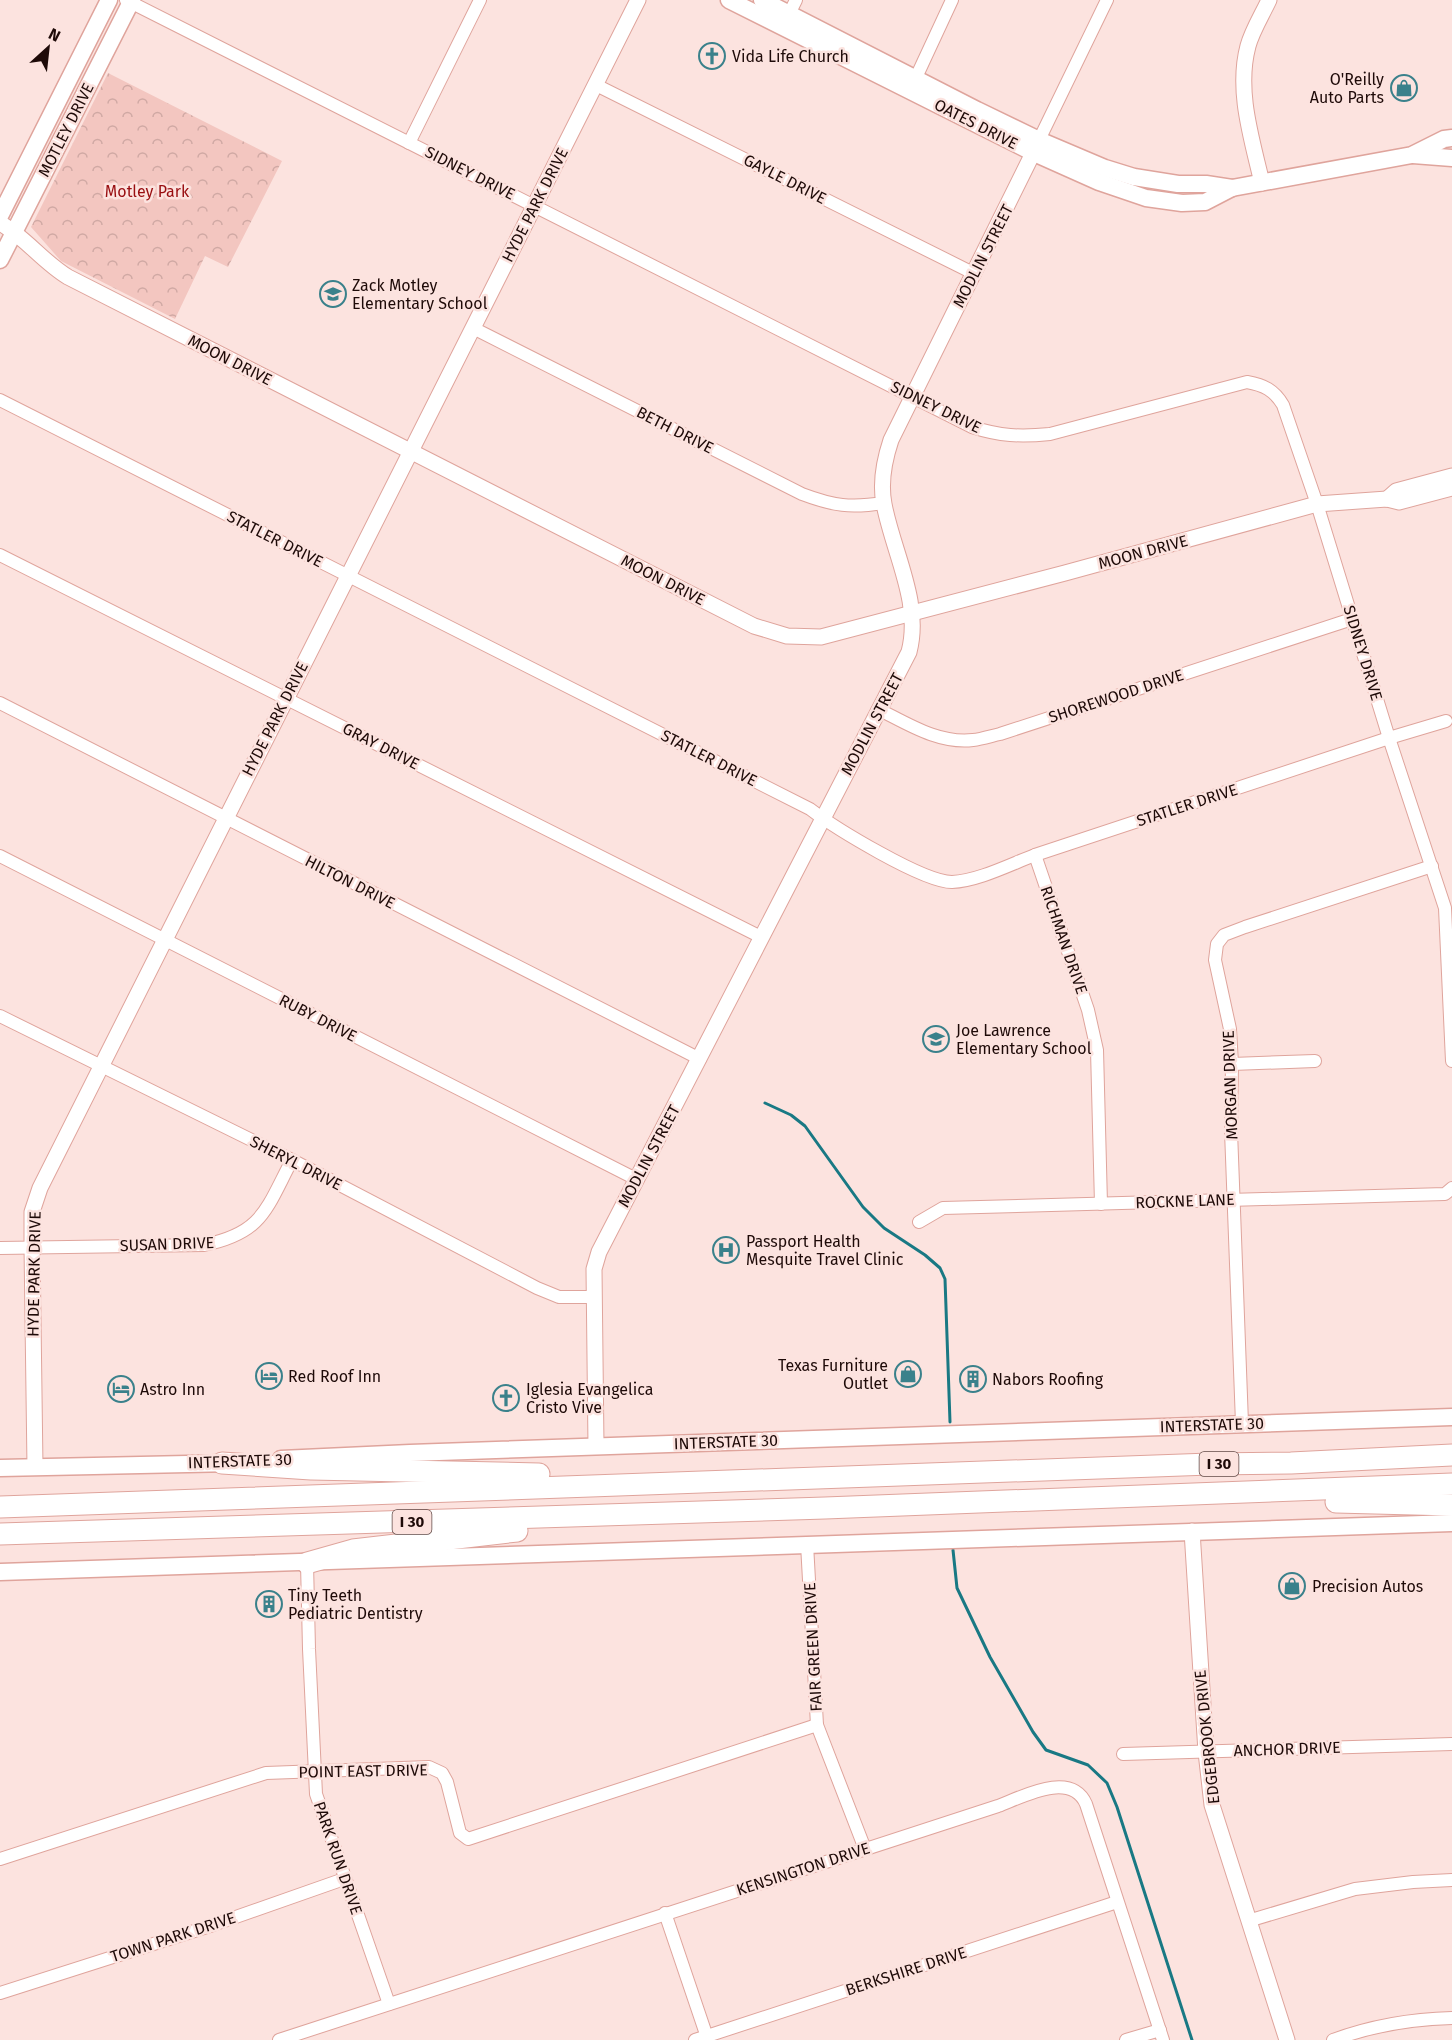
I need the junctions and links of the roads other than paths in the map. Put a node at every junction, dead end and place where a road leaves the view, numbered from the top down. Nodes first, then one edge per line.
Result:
1 (109, 0) edge
2 (480, 0) edge
3 (638, 0) edge
4 (729, 0) edge
5 (762, 0) edge
6 (952, 0) edge
7 (1107, 0) edge
8 (1269, 0) edge
9 (130, 1) edge
10 (789, 13) edge
11 (913, 84) junction
12 (596, 85) junction
13 (1452, 138) edge
14 (409, 142) junction
15 (1037, 147) junction
16 (1412, 155) junction
17 (1452, 158) edge
18 (1262, 183) junction
19 (535, 206) junction
20 (0, 216) edge
21 (7, 227) edge
22 (0, 261) edge
23 (975, 274) junction
24 (473, 328) junction
25 (912, 396) junction
26 (0, 400) edge
27 (410, 452) junction
28 (1452, 476) edge
29 (1452, 488) edge
30 (1387, 499) junction
31 (884, 503) junction
32 (1317, 504) junction
33 (0, 555) edge
34 (348, 575) junction
35 (912, 613) junction
36 (1352, 618) junction
37 (285, 699) junction
38 (0, 703) edge
39 (880, 710) junction
40 (1446, 721) dead end
41 (1389, 738) junction
42 (225, 818) junction
43 (822, 818) junction
44 (1035, 855) junction
45 (0, 856) edge
46 (1432, 866) junction
47 (761, 937) junction
48 (164, 939) junction
49 (0, 1016) edge
50 (700, 1059) junction
51 (1315, 1061) dead end
52 (1452, 1061) edge
53 (1232, 1064) junction
54 (99, 1066) junction
55 (292, 1160) junction
56 (636, 1179) junction
57 (1452, 1188) edge
58 (1235, 1199) junction
59 (1101, 1204) junction
60 (919, 1222) dead end
61 (32, 1246) junction
62 (0, 1248) edge
63 (594, 1297) junction
64 (1452, 1417) edge
65 (1242, 1424) junction
66 (596, 1446) junction
67 (1452, 1455) edge
68 (222, 1463) junction
69 (34, 1467) junction
70 (0, 1468) edge
71 (684, 1482) junction
72 (1452, 1484) edge
73 (1197, 1494) junction
74 (1452, 1505) edge
75 (0, 1507) edge
76 (652, 1514) junction
77 (1452, 1523) edge
78 (1192, 1531) junction
79 (0, 1534) edge
80 (807, 1544) junction
81 (307, 1563) junction
82 (0, 1572) edge
83 (817, 1725) junction
84 (1452, 1744) edge
85 (1206, 1752) junction
86 (1123, 1754) dead end
87 (315, 1771) junction
88 (865, 1850) junction
89 (0, 1859) edge
90 (344, 1879) junction
91 (1452, 1880) edge
92 (1117, 1902) junction
93 (665, 1913) junction
94 (1248, 1921) junction
95 (0, 1993) edge
96 (389, 2004) junction
97 (1452, 2018) edge
98 (1161, 2035) edge
99 (704, 2039) edge
100 (279, 2040) edge
101 (1126, 2040) edge
102 (1287, 2040) edge
103 (1333, 2040) edge

1 - 20 main road, MOTLEY DRIVE
2 - 14 street
3 - 12 street, HYDE PARK DRIVE
4 - 10 main road, OATES DRIVE
5 - 10 main road, OATES DRIVE
6 - 11 street
7 - 15 street, MODLIN STREET
8 - 18 street
9 - 14 street, SIDNEY DRIVE
9 - 21 main road, MOTLEY DRIVE
10 - 11 main road, OATES DRIVE
11 - 15 main road, OATES DRIVE
12 - 19 street, HYDE PARK DRIVE
12 - 23 street, GAYLE DRIVE
13 - 16 main road, OATES DRIVE
14 - 19 street, SIDNEY DRIVE
15 - 18 main road, OATES DRIVE
15 - 23 street, MODLIN STREET
16 - 17 main road, OATES DRIVE
16 - 18 main road, OATES DRIVE
19 - 24 street, HYDE PARK DRIVE
19 - 25 street, SIDNEY DRIVE
21 - 22 main road, MOTLEY DRIVE
21 - 27 street, MOON DRIVE
23 - 25 street, MODLIN STREET
24 - 27 street, HYDE PARK DRIVE
24 - 31 street, BETH DRIVE
25 - 31 street, MODLIN STREET
25 - 32 street, SIDNEY DRIVE
26 - 34 street, STATLER DRIVE
27 - 34 street, HYDE PARK DRIVE
27 - 35 street, MOON DRIVE
28 - 30 street, MOON DRIVE
29 - 30 street, MOON DRIVE
30 - 32 street, MOON DRIVE
31 - 35 street, MODLIN STREET
32 - 35 street, MOON DRIVE
32 - 36 street, SIDNEY DRIVE
33 - 37 street, GRAY DRIVE
34 - 37 street, HYDE PARK DRIVE
34 - 43 street, STATLER DRIVE
35 - 39 street, MODLIN STREET
36 - 39 street, SHOREWOOD DRIVE
36 - 41 street, SIDNEY DRIVE
37 - 42 street, HYDE PARK DRIVE
37 - 47 street, GRAY DRIVE
38 - 42 street, HILTON DRIVE
39 - 43 street, MODLIN STREET
40 - 41 street, STATLER DRIVE
41 - 44 street, STATLER DRIVE
41 - 46 street, SIDNEY DRIVE
42 - 48 street, HYDE PARK DRIVE
42 - 50 street, HILTON DRIVE
43 - 44 street, STATLER DRIVE
43 - 47 street, MODLIN STREET
44 - 59 street, RICHMAN DRIVE
45 - 48 street, RUBY DRIVE
46 - 52 street, SIDNEY DRIVE
46 - 53 street, MORGAN DRIVE
47 - 50 street, MODLIN STREET
48 - 54 street, HYDE PARK DRIVE
48 - 56 street, RUBY DRIVE
49 - 54 street, SHERYL DRIVE
50 - 56 street, MODLIN STREET
51 - 53 street
53 - 58 street, MORGAN DRIVE
54 - 55 street, SHERYL DRIVE
54 - 61 street, HYDE PARK DRIVE
55 - 61 street, SUSAN DRIVE
55 - 63 street, SHERYL DRIVE
56 - 63 street, MODLIN STREET
57 - 58 street, ROCKNE LANE
58 - 59 street, ROCKNE LANE
58 - 65 street, MORGAN DRIVE
59 - 60 street, ROCKNE LANE
61 - 62 street, SUSAN DRIVE
61 - 69 street, HYDE PARK DRIVE
63 - 66 street, MODLIN STREET
64 - 65 main road, INTERSTATE 30
65 - 66 main road, INTERSTATE 30
66 - 68 main road, INTERSTATE 30
67 - 71 highway, I 30
68 - 69 main road, INTERSTATE 30
68 - 71 highway
69 - 70 main road, INTERSTATE 30
71 - 75 highway, I 30
72 - 73 highway, I 30
73 - 74 highway
73 - 76 highway, I 30
76 - 79 highway, I 30
76 - 81 highway
77 - 78 main road
78 - 80 main road
78 - 85 street, EDGEBROOK DRIVE
80 - 81 main road
80 - 83 street, FAIR GREEN DRIVE
81 - 82 main road
81 - 87 street, PARK RUN DRIVE
83 - 87 street, POINT EAST DRIVE
83 - 88 street, FAIR GREEN DRIVE
84 - 85 street, ANCHOR DRIVE
85 - 86 street, ANCHOR DRIVE
85 - 94 street, EDGEBROOK DRIVE
87 - 89 street, POINT EAST DRIVE
87 - 90 street, PARK RUN DRIVE
88 - 92 street, KENSINGTON DRIVE
88 - 93 street, KENSINGTON DRIVE
90 - 95 street, TOWN PARK DRIVE
90 - 96 street, PARK RUN DRIVE
91 - 94 street
92 - 98 street, KENSINGTON DRIVE
92 - 99 street, BERKSHIRE DRIVE
93 - 96 street, KENSINGTON DRIVE
93 - 99 street
94 - 102 street, EDGEBROOK DRIVE
96 - 100 street, KENSINGTON DRIVE
97 - 103 street
98 - 101 street

